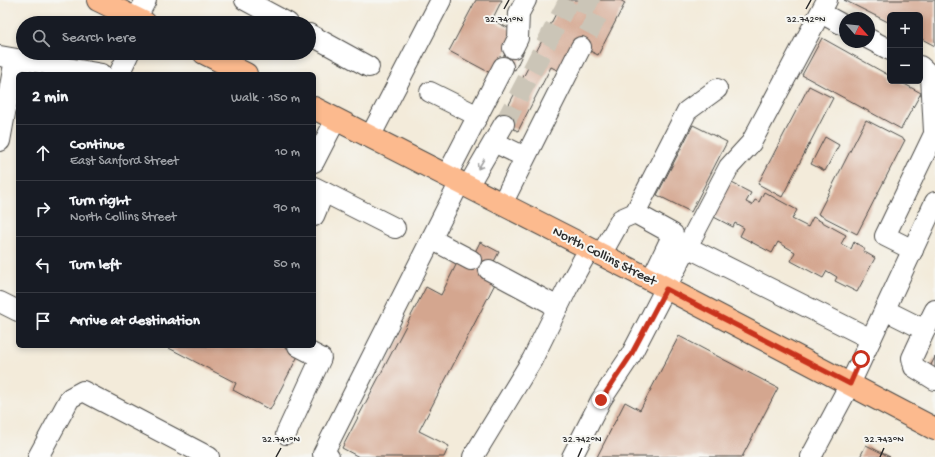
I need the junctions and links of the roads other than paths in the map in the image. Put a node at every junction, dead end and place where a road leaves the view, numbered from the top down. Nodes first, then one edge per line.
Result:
1 (98, 0) edge
2 (146, 0) edge
3 (245, 0) edge
4 (526, 0) edge
5 (433, 3) edge
6 (824, 6) edge
7 (130, 16) edge
8 (143, 16) edge
9 (275, 16) edge
10 (839, 20) edge
11 (316, 38) edge
12 (875, 42) edge
13 (581, 47) tunnel mouth
14 (513, 48) dead end
15 (887, 48) edge
16 (8, 57) edge
17 (25, 60) edge
18 (126, 60) edge
19 (218, 60) edge
20 (369, 67) dead end
21 (503, 67) dead end
22 (923, 69) edge
23 (91, 72) edge
24 (120, 72) edge
25 (242, 72) edge
26 (717, 89) dead end
27 (430, 92) dead end
28 (316, 109) edge
29 (478, 116) junction
30 (336, 119) junction
31 (504, 124) tunnel mouth
32 (935, 132) edge
33 (370, 137) junction
34 (0, 141) edge
35 (494, 142) junction
36 (524, 157) junction
37 (316, 158) edge
38 (458, 181) junction
39 (319, 189) edge
40 (935, 202) edge
41 (502, 204) junction
42 (316, 205) edge
43 (634, 213) junction
44 (395, 228) dead end
45 (431, 239) junction
46 (687, 247) junction
47 (913, 250) junction
48 (596, 252) junction
49 (471, 260) dead end
50 (489, 270) dead end
51 (658, 285) junction
52 (0, 302) edge
53 (558, 307) junction
54 (16, 310) edge
55 (885, 310) junction
56 (935, 310) edge
57 (925, 330) junction
58 (871, 339) junction
59 (302, 348) edge
60 (935, 380) edge
61 (850, 384) junction
62 (935, 429) edge
63 (286, 434) dead end
64 (38, 457) edge
65 (209, 457) edge
66 (329, 457) edge
67 (473, 457) edge
68 (572, 457) edge
69 (811, 457) edge

1 - 7 main road
2 - 8 street
3 - 9 street
4 - 14 street
5 - 33 street
6 - 10 street
6 - 46 street
11 - 20 street
12 - 15 street
13 - 36 street
16 - 34 street
17 - 23 street
18 - 24 street
19 - 25 main road
21 - 29 street
22 - 32 street
26 - 43 street
27 - 29 street
28 - 30 main road, North Collins Street
29 - 38 street
30 - 33 main road, North Collins Street
30 - 37 street
31 - 35 street
32 - 47 street
33 - 38 main road, North Collins Street
35 - 36 street
35 -> 38 street
36 - 41 street
38 - 41 main road, North Collins Street
38 - 45 street
39 - 42 street
39 - 44 street
40 - 47 street
41 - 48 main road, North Collins Street
43 - 48 street
43 - 51 street
45 - 49 street
45 - 66 street
46 - 51 street
46 - 58 street
47 - 55 street
48 - 51 main road, North Collins Street
48 - 53 street
50 - 53 street
51 - 61 main road, North Collins Street
51 - 68 street
52 - 54 street
53 - 67 street
55 - 57 street
55 - 58 street
56 - 57 street
57 - 60 street
58 - 61 street
59 - 63 street
61 - 62 main road, North Collins Street
61 - 69 street
64 - 65 street

